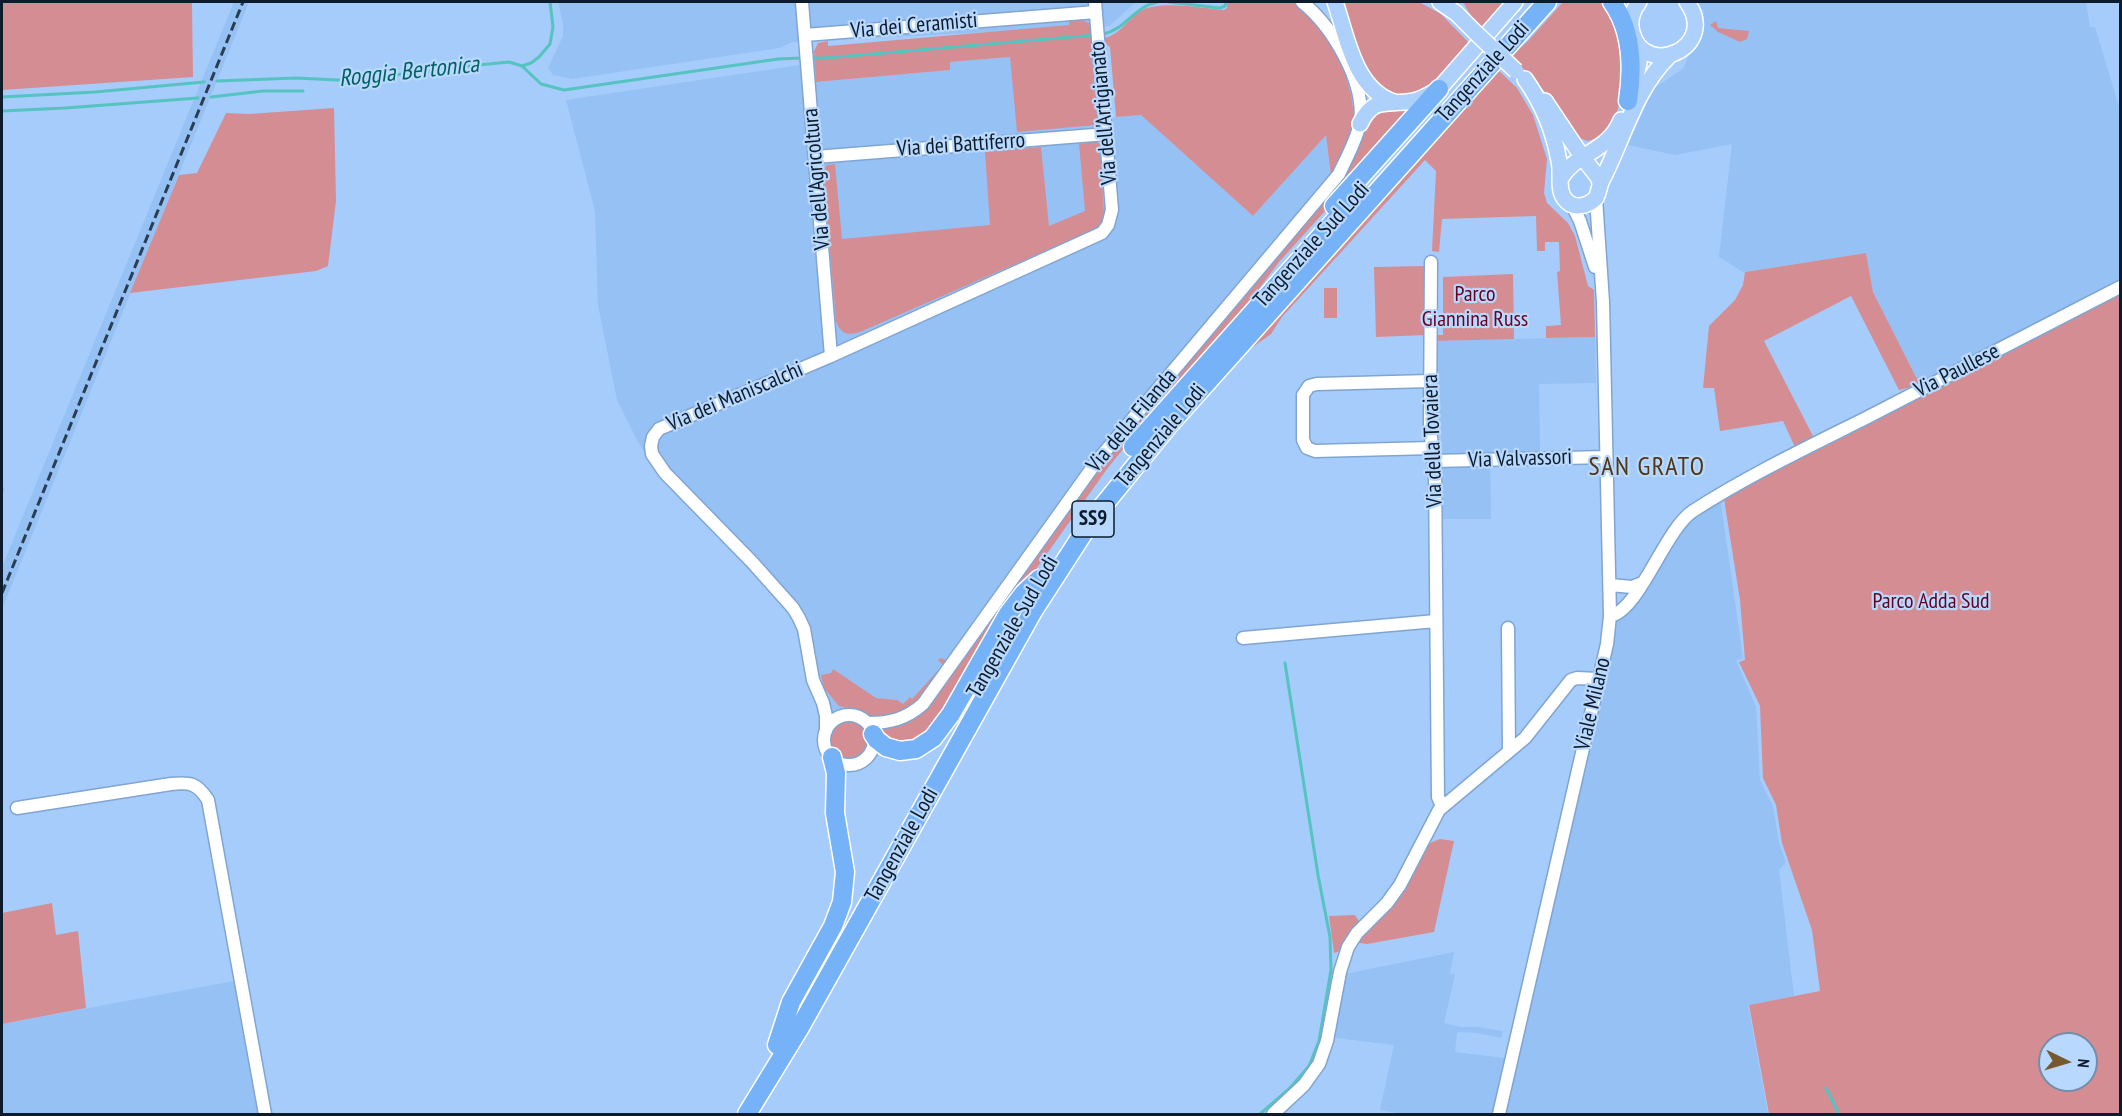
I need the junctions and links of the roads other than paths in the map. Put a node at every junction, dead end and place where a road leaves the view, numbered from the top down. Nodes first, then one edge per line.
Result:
1 (802, 2) edge
2 (1302, 2) edge
3 (1335, 2) edge
4 (1440, 2) edge
5 (1454, 2) edge
6 (1515, 2) edge
7 (1532, 2) edge
8 (1547, 2) edge
9 (1557, 2) edge
10 (1612, 2) edge
11 (1620, 2) edge
12 (1639, 2) edge
13 (1687, 2) edge
14 (1096, 7) edge
15 (1630, 19) junction
16 (1528, 22) junction
17 (1471, 28) junction
18 (805, 35) junction
19 (1638, 45) junction
20 (1669, 56) junction
21 (1521, 75) junction
22 (1439, 89) junction
23 (1394, 102) junction
24 (1628, 102) junction
25 (1360, 124) junction
26 (1107, 134) junction
27 (815, 157) junction
28 (1577, 160) junction
29 (1597, 184) junction
30 (1572, 205) junction
31 (1108, 225) joint
32 (1431, 261) dead end
33 (1291, 269) junction
34 (1601, 285) junction
35 (2121, 287) edge
36 (831, 356) junction
37 (1430, 381) junction
38 (1432, 448) junction
39 (1606, 457) junction
40 (1434, 462) junction
41 (1039, 579) junction
42 (1642, 583) junction
43 (1610, 585) junction
44 (1610, 616) junction
45 (1436, 621) junction
46 (1508, 628) dead end
47 (1243, 638) dead end
48 (1598, 679) junction
49 (823, 703) junction
50 (848, 715) junction
51 (870, 728) junction
52 (826, 731) junction
53 (1509, 751) junction
54 (832, 757) junction
55 (1442, 806) junction
56 (17, 808) dead end
57 (777, 1045) junction
58 (265, 1114) edge
59 (733, 1114) edge
60 (747, 1114) edge
61 (1273, 1114) edge
62 (1499, 1114) edge

1 - 18 street, Via dell'Agricoltura
2 - 25 street
3 - 23 main road
4 - 17 main road
5 - 17 main road
6 - 22 main road
7 - 33 highway, Tangenziale Sud Lodi / SS9
8 - 16 highway, Tangenziale Lodi / SS9
9 - 16 highway
10 - 24 highway
11 - 15 highway
12 - 15 main road
13 - 20 main road
14 - 18 street, Via dei Ceramisti
14 - 26 street, Via dell'Artigianato
15 - 19 main road
16 - 60 highway, Tangenziale Lodi / SS9
17 - 21 main road, bridge
18 - 27 street, Via dell'Agricoltura
19 - 20 main road
19 - 24 main road
20 - 29 main road
21 - 28 main road
21 - 28 main road
22 - 23 main road
22 - 33 highway
23 - 25 main road
24 - 28 main road
25 - 51 street, Via della Filanda
26 - 27 street, Via dei Battiferro
26 - 31 street, Via dell'Artigianato
27 - 36 street, Via dell'Agricoltura
28 - 29 main road
28 - 30 main road
29 - 30 main road
29 - 34 street
30 - 34 street
31 - 36 street, Via dei Maniscalchi
32 - 37 street, Via della Tovaiera
33 - 41 highway, Tangenziale Sud Lodi / SS9
34 - 39 street, Viale Milano
35 - 42 street, Via Paullese
36 - 49 street, Via dei Maniscalchi
37 - 38 street, Via della Tovaiera
37 - 38 street
38 - 40 street, Via della Tovaiera
39 - 40 street, Via Valvassori
39 - 43 street, Viale Milano
40 - 45 street, Via della Tovaiera
41 - 51 highway
41 - 57 highway, Tangenziale Sud Lodi / SS9
42 - 43 street
42 - 44 street, Via Paullese
43 - 44 street, Viale Milano
44 - 48 street, Viale Milano
45 - 47 street
45 - 55 street, Via della Tovaiera
46 - 53 street
48 - 53 street
48 - 62 street, Viale Milano
49 - 50 street
49 - 52 street
50 - 51 street
50 - 52 street
51 - 54 street
52 - 54 street
53 - 55 street
54 - 57 highway
55 - 61 street
56 - 58 street
57 - 59 highway, Tangenziale Sud Lodi / SS9

